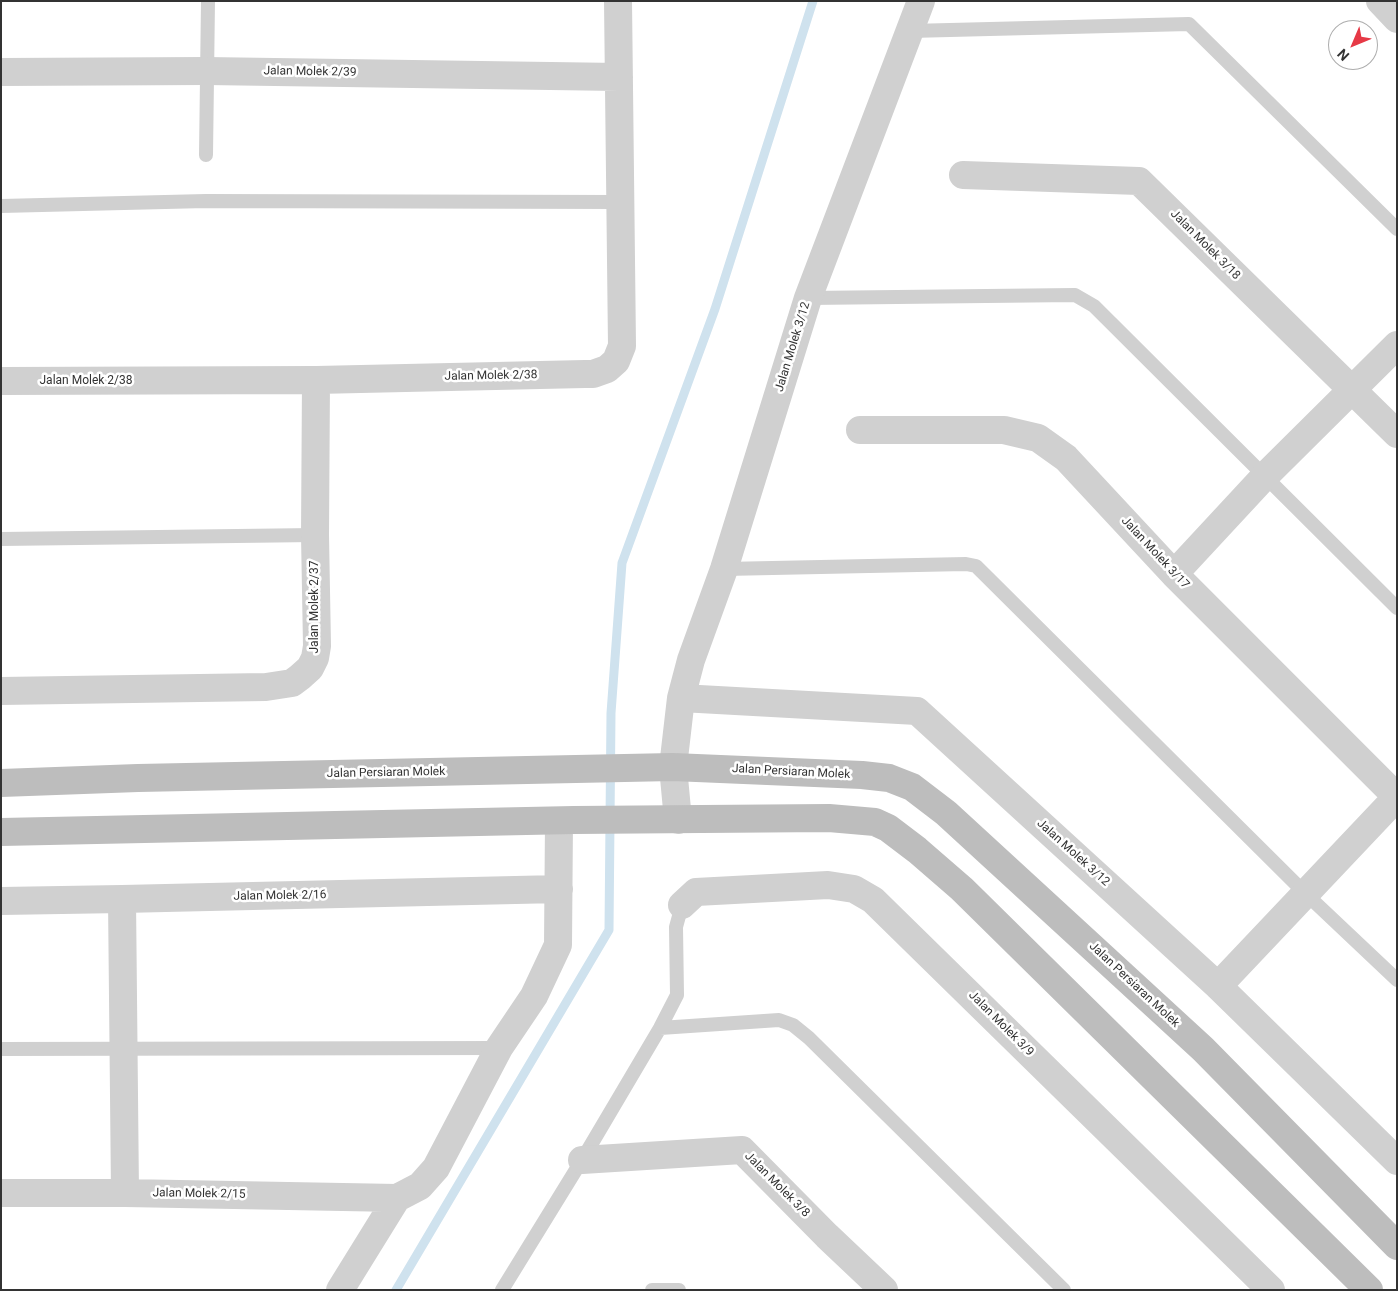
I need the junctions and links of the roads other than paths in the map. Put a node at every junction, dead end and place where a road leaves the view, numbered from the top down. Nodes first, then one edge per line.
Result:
1 (208, 1) edge
2 (618, 1) edge
3 (921, 1) edge
4 (1380, 1) edge
5 (1397, 19) edge
6 (910, 31) junction
7 (206, 71) junction
8 (1, 72) edge
9 (619, 77) junction
10 (206, 155) dead end
11 (962, 175) dead end
12 (620, 202) junction
13 (1, 206) edge
14 (1397, 229) edge
15 (808, 298) junction
16 (1397, 345) edge
17 (316, 380) junction
18 (1, 381) edge
19 (1351, 390) junction
20 (860, 430) dead end
21 (1397, 434) edge
22 (1264, 477) junction
23 (315, 534) junction
24 (1, 539) edge
25 (724, 569) junction
26 (1174, 574) junction
27 (1397, 608) edge
28 (1, 691) edge
29 (681, 698) junction
30 (673, 767) junction
31 (1, 783) edge
32 (1397, 797) edge
33 (566, 820) junction
34 (678, 820) junction
35 (1, 832) edge
36 (559, 889) junction
37 (1306, 894) junction
38 (122, 899) junction
39 (1, 901) edge
40 (682, 905) joint
41 (1397, 980) edge
42 (1218, 986) junction
43 (660, 1028) junction
44 (499, 1048) junction
45 (1, 1049) edge
46 (123, 1049) junction
47 (582, 1160) junction
48 (1397, 1161) edge
49 (1, 1193) edge
50 (125, 1193) junction
51 (397, 1198) junction
52 (1397, 1246) edge
53 (340, 1290) edge
54 (502, 1290) edge
55 (652, 1290) edge
56 (679, 1290) edge
57 (884, 1290) edge
58 (1064, 1290) edge
59 (1271, 1290) edge
60 (1370, 1290) edge

1 - 7 lane
2 - 9 street, Jalan Molek 2/38
3 - 6 street, Jalan Molek 3/12
4 - 5 street
6 - 14 lane
6 - 15 street, Jalan Molek 3/12
7 - 8 street, Jalan Molek 2/39
7 - 9 street, Jalan Molek 2/39
7 - 10 lane
9 - 12 street, Jalan Molek 2/38
11 - 19 street, Jalan Molek 3/18
12 - 13 lane
12 - 17 street, Jalan Molek 2/38
15 - 22 lane
15 - 25 street, Jalan Molek 3/12
16 - 19 street
17 - 18 street, Jalan Molek 2/38
17 - 23 street, Jalan Molek 2/37
19 - 21 street, Jalan Molek 3/18
19 - 22 street
20 - 26 street, Jalan Molek 3/17
22 - 26 street
22 - 27 lane
23 - 24 lane
23 - 28 street, Jalan Molek 2/37
25 - 29 street, Jalan Molek 3/12
25 - 37 lane
26 - 32 street, Jalan Molek 3/17
29 - 30 street, Jalan Molek 3/12
29 - 42 street, Jalan Molek 3/12
30 - 31 main road, Jalan Persiaran Molek
30 - 34 street, Jalan Molek 3/12
30 - 52 main road, Jalan Persiaran Molek
32 - 37 street
33 - 34 main road
33 - 35 main road
33 - 36 street
34 - 60 main road
36 - 38 street, Jalan Molek 2/16
36 - 44 street
37 - 41 lane
37 - 42 street
38 - 39 street, Jalan Molek 2/16
38 - 46 street
40 - 43 lane
40 - 59 street, Jalan Molek 3/9
42 - 48 street, Jalan Molek 3/12
43 - 47 lane
43 - 58 lane
44 - 46 lane
44 - 51 street
45 - 46 lane
46 - 50 street
47 - 54 lane
47 - 57 street, Jalan Molek 3/8
49 - 50 street, Jalan Molek 2/15
50 - 51 street, Jalan Molek 2/15
51 - 53 street
55 - 56 lane

